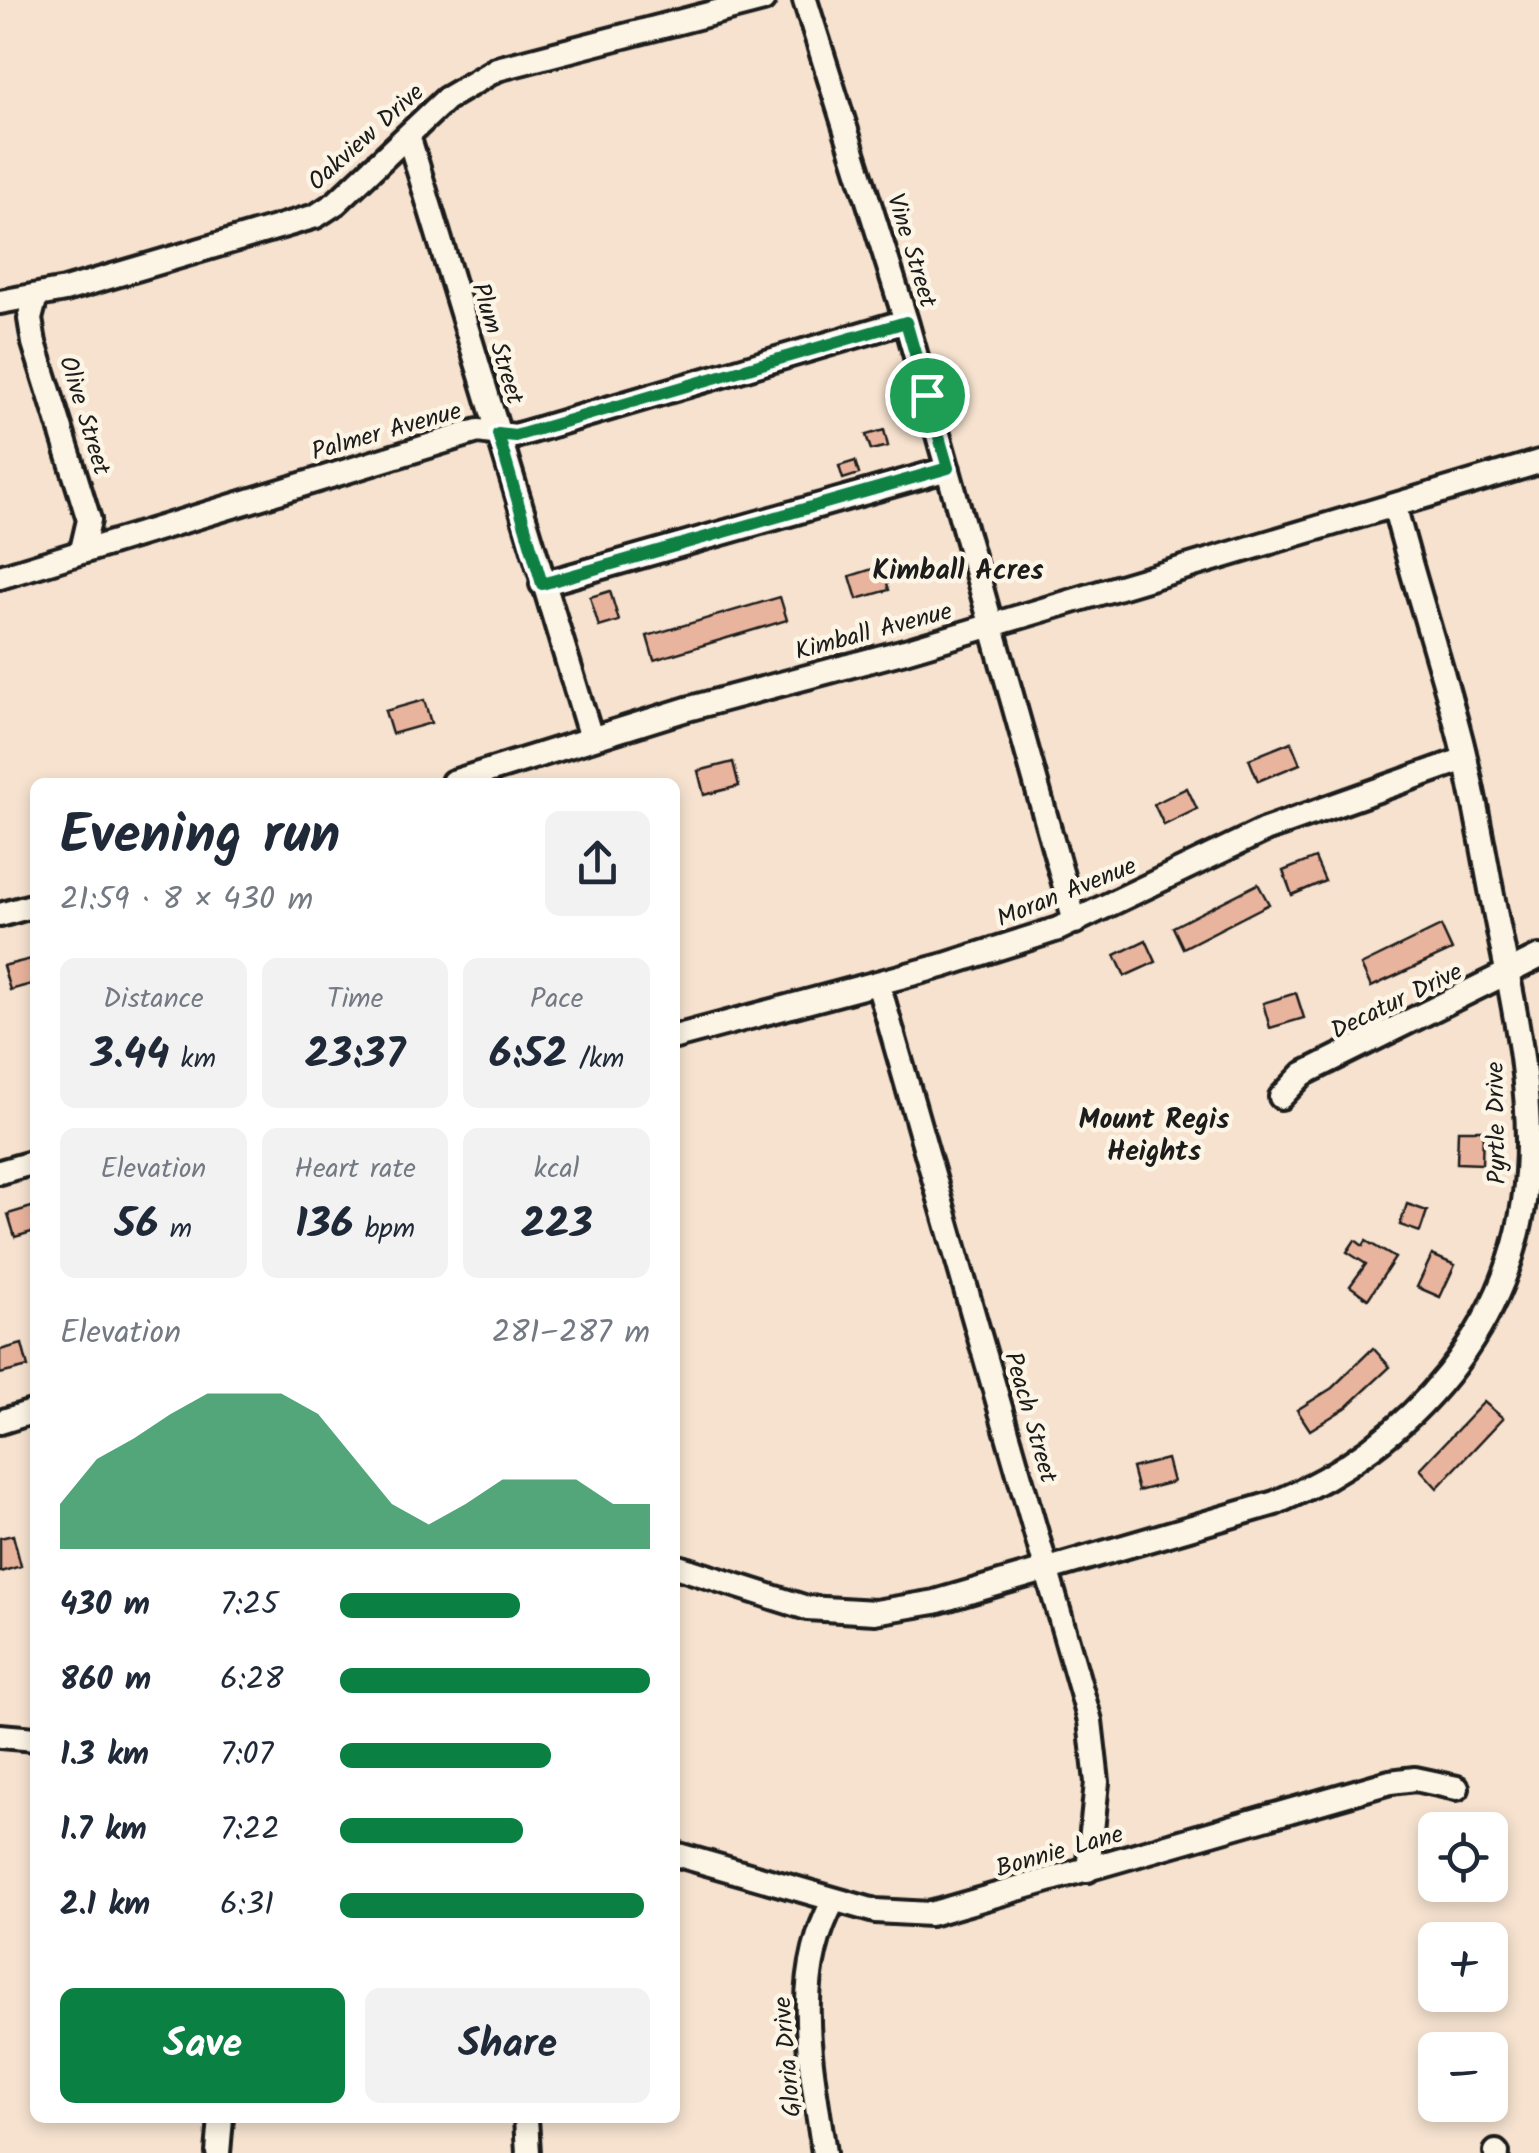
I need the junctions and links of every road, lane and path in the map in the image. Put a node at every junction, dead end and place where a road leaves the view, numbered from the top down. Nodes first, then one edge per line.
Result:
1 (763, 0) edge
2 (804, 0) edge
3 (408, 136) junction
4 (36, 296) junction
5 (0, 302) edge
6 (906, 322) junction
7 (498, 434) junction
8 (1539, 462) edge
9 (948, 468) junction
10 (1395, 508) junction
11 (82, 550) junction
12 (0, 577) edge
13 (542, 584) junction
14 (994, 624) junction
15 (592, 738) junction
16 (1465, 759) junction
17 (466, 778) edge
18 (30, 906) edge
19 (0, 915) edge
20 (1075, 922) junction
21 (1539, 957) edge
22 (1508, 976) junction
23 (878, 983) junction
24 (680, 1036) edge
25 (1281, 1097) dead end
26 (30, 1163) edge
27 (0, 1172) edge
28 (30, 1413) edge
29 (0, 1422) edge
30 (680, 1568) edge
31 (1046, 1570) junction
32 (0, 1736) edge
33 (30, 1738) edge
34 (1457, 1788) dead end
35 (680, 1855) edge
36 (1088, 1870) junction
37 (834, 1900) junction
38 (221, 2123) edge
39 (526, 2123) edge
40 (218, 2153) edge
41 (528, 2153) edge
42 (824, 2153) edge

1 - 3 street, Oakview Drive
2 - 6 street, Vine Street
3 - 4 street, Oakview Drive
3 - 7 street, Plum Street
4 - 5 street, Oakview Drive
4 - 11 street, Olive Street
6 - 7 street, Palmer Avenue
6 - 9 street, Vine Street
7 - 11 street, Palmer Avenue
7 - 13 street, Plum Street
8 - 10 street, Kimball Avenue
9 - 13 street
9 - 14 street, Vine Street
10 - 14 street, Kimball Avenue
10 - 16 street, Pyrtle Drive
11 - 12 street, Palmer Avenue
13 - 15 street, Plum Street
14 - 15 street, Kimball Avenue
14 - 20 street, Vine Street
15 - 17 street, Kimball Avenue
16 - 20 street, Moran Avenue
16 - 22 street, Pyrtle Drive
18 - 19 street
20 - 23 street, Moran Avenue
21 - 22 street, Decatur Drive
22 - 25 street, Decatur Drive
22 - 31 street, Pyrtle Drive
23 - 24 street, Moran Avenue
23 - 31 street, Peach Street
26 - 27 street
28 - 29 street
30 - 31 street, Pyrtle Drive
31 - 36 street, Peach Street
32 - 33 street
34 - 36 street, Bonnie Lane
35 - 37 street, Bonnie Lane
36 - 37 street, Bonnie Lane
37 - 42 street, Gloria Drive
38 - 40 street
39 - 41 street

